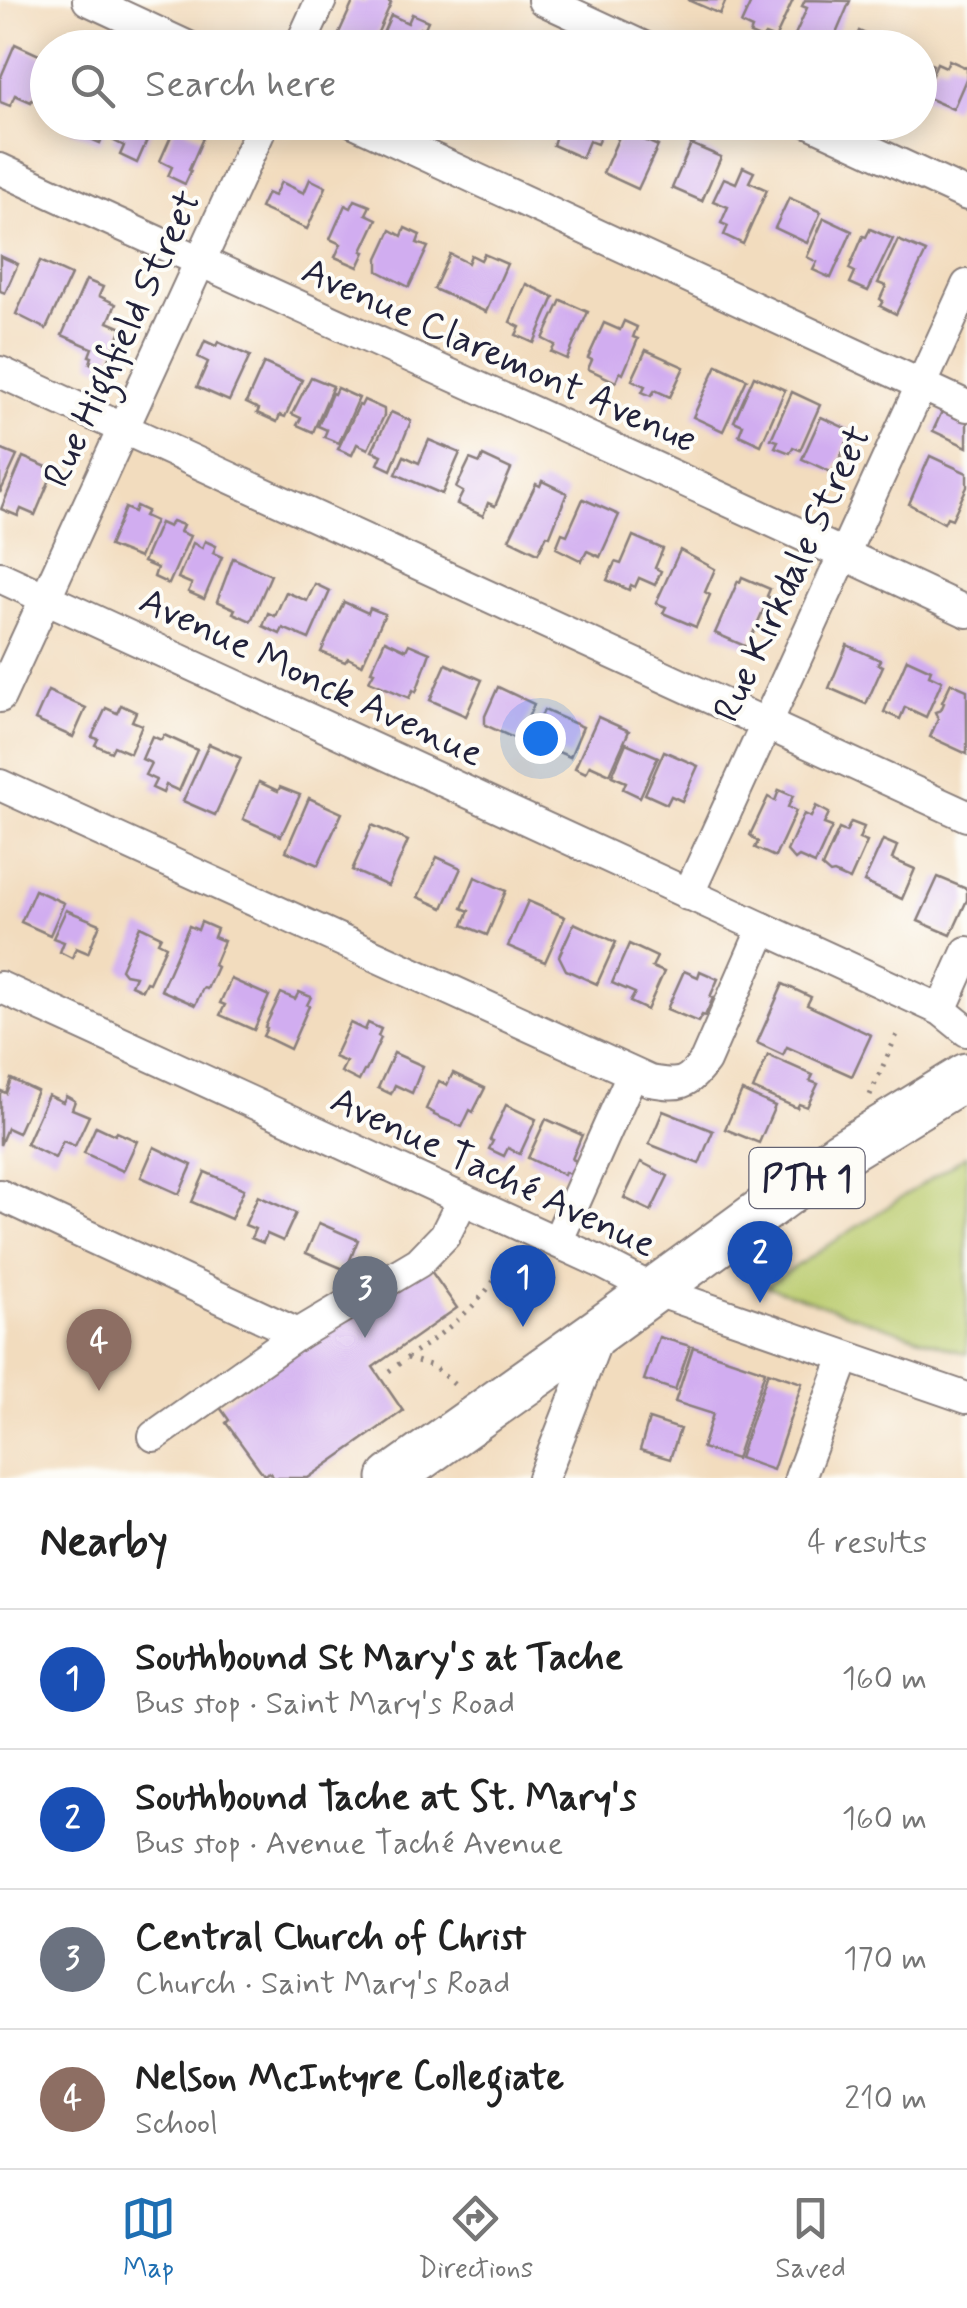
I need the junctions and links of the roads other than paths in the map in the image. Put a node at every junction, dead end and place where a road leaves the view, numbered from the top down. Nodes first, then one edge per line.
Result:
1 (88, 0) edge
2 (320, 0) edge
3 (543, 0) edge
4 (152, 30) edge
5 (307, 30) edge
6 (607, 30) edge
7 (256, 140) edge
8 (393, 140) edge
9 (848, 140) edge
10 (0, 169) edge
11 (967, 195) edge
12 (200, 262) junction
13 (967, 285) edge
14 (0, 372) edge
15 (921, 385) junction
16 (967, 406) edge
17 (123, 429) junction
18 (844, 554) junction
19 (0, 577) edge
20 (45, 598) junction
21 (967, 612) edge
22 (0, 696) edge
23 (766, 725) junction
24 (0, 785) edge
25 (967, 816) edge
26 (688, 894) junction
27 (763, 928) junction
28 (967, 952) edge
29 (0, 987) edge
30 (941, 1010) junction
31 (967, 1031) edge
32 (632, 1074) junction
33 (967, 1076) edge
34 (0, 1195) edge
35 (463, 1199) junction
36 (557, 1242) junction
37 (654, 1290) junction
38 (602, 1328) junction
39 (298, 1334) junction
40 (845, 1357) junction
41 (967, 1398) edge
42 (154, 1436) dead end
43 (392, 1478) edge
44 (543, 1478) edge
45 (800, 1478) edge

1 - 4 street
2 - 5 street
3 - 6 street
7 - 12 street, Rue Highfield Street
8 - 15 street
9 - 11 street
10 - 12 street, Avenue Claremont Avenue
12 - 17 street, Rue Highfield Street
12 - 18 street, Avenue Claremont Avenue
13 - 15 street, Rue Kirkdale Street
14 - 17 street
15 - 16 street
15 - 18 street, Rue Kirkdale Street
17 - 20 street, Rue Highfield Street
17 - 23 street
18 - 21 street, Avenue Claremont Avenue
18 - 23 street, Rue Kirkdale Street
19 - 20 street, Avenue Monck Avenue
20 - 22 street, Rue Highfield Street
20 - 26 street, Avenue Monck Avenue
23 - 25 street
23 - 26 street, Rue Kirkdale Street
24 - 32 street
26 - 27 street, Avenue Monck Avenue
27 - 30 street, Avenue Monck Avenue
27 - 32 street
28 - 30 street
29 - 35 street, Avenue Taché Avenue
30 - 31 street, Avenue Monck Avenue
32 - 36 street
33 - 37 highway, PTH 1
34 - 39 street
35 - 36 street, Avenue Taché Avenue
35 - 39 street
36 - 37 street, Avenue Taché Avenue
37 - 38 highway, PTH 1
37 - 40 street, Avenue Taché Avenue
38 - 43 highway, PTH 1
38 - 44 street
39 - 42 street
40 - 41 street, Avenue Taché Avenue
40 - 45 street

